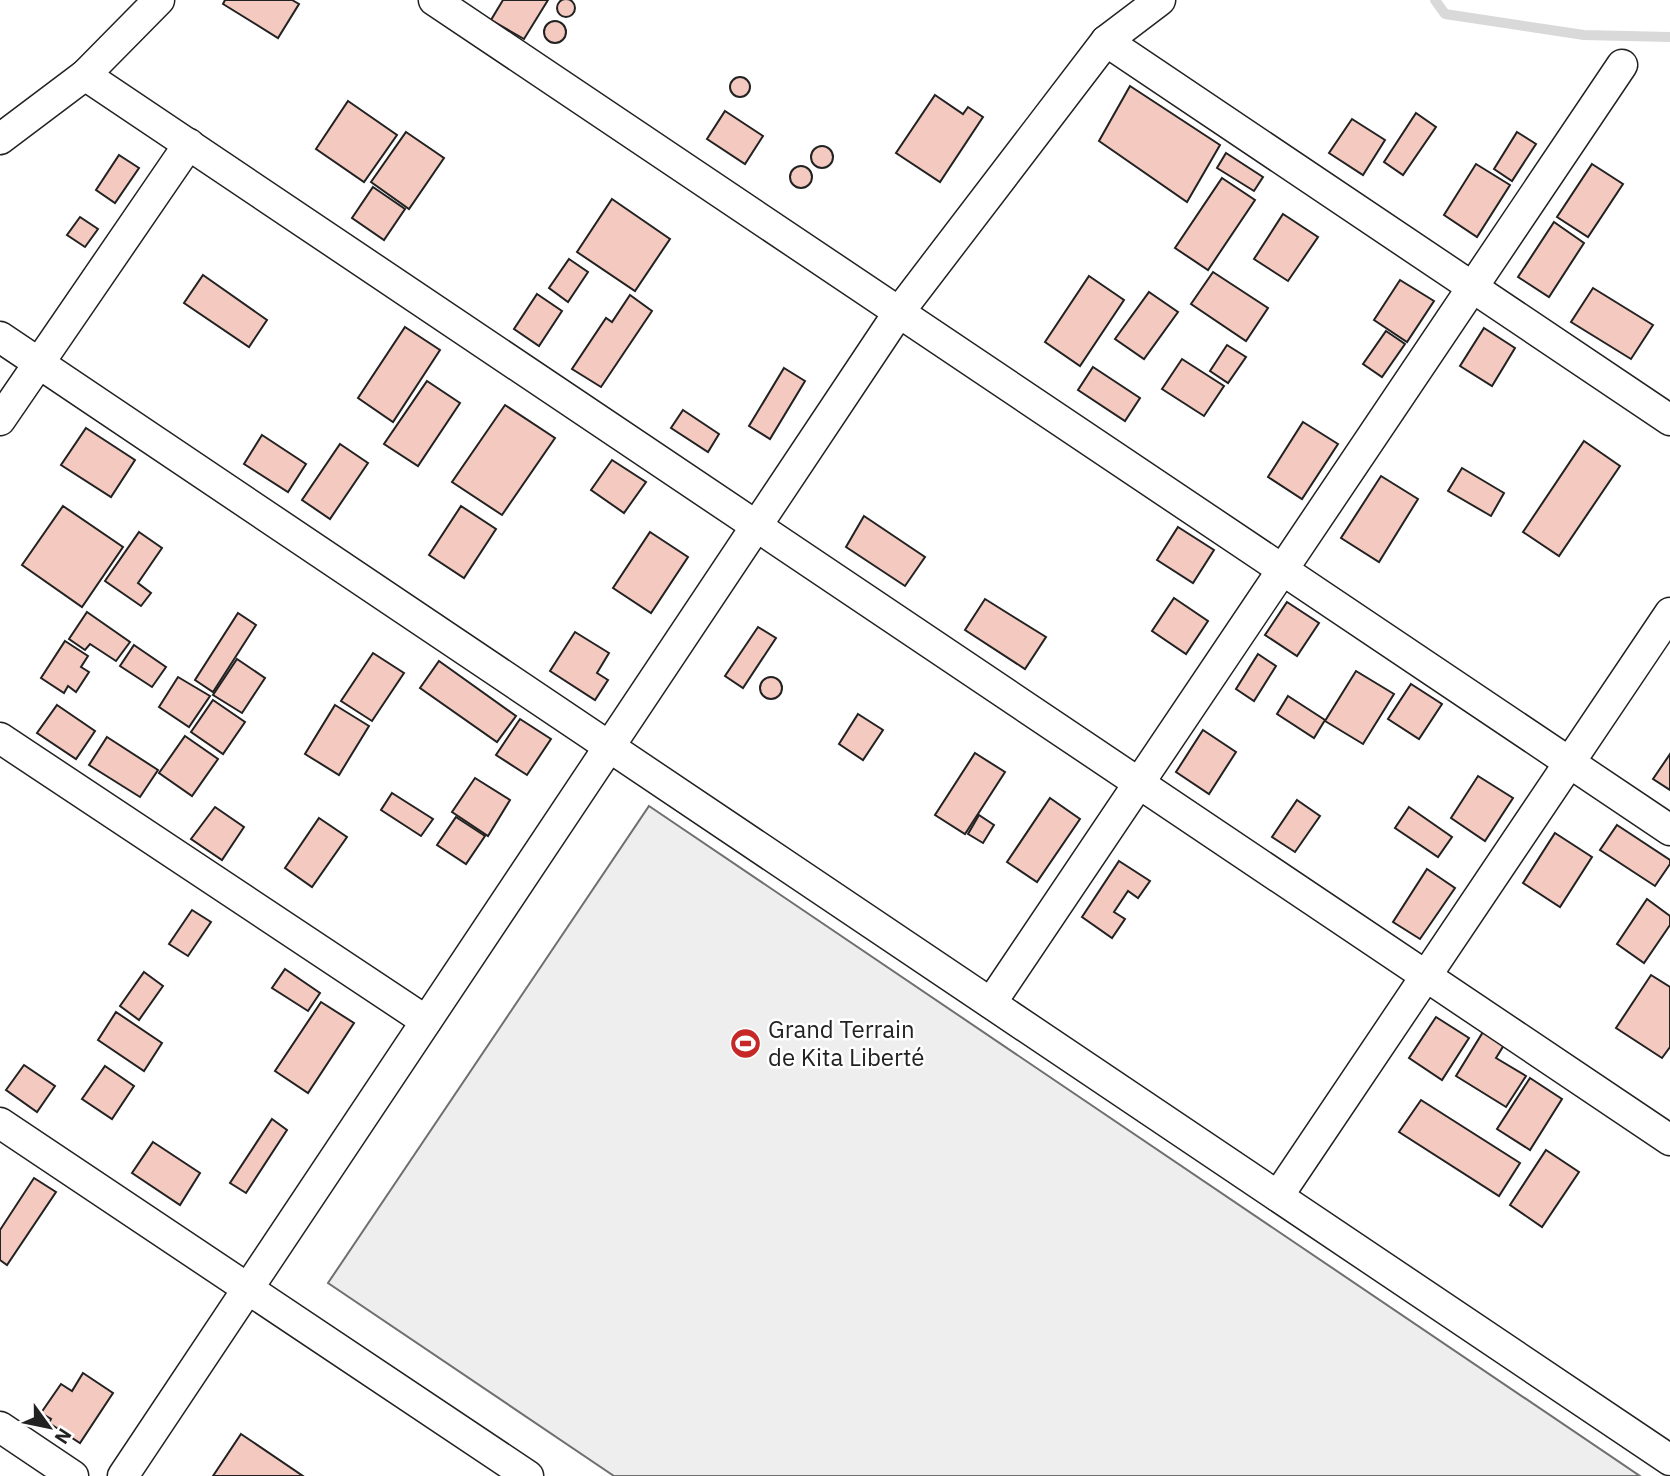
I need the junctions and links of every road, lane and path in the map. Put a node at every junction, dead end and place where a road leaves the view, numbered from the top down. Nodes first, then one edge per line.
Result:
1 (159, 0) edge
2 (434, 0) edge
3 (1160, 0) edge
4 (1105, 41) junction
5 (1622, 65) dead end
6 (85, 75) junction
7 (0, 139) edge
8 (189, 145) junction
9 (1472, 287) junction
10 (898, 312) junction
11 (0, 337) edge
12 (39, 363) junction
13 (0, 420) edge
14 (1670, 420) edge
15 (756, 526) junction
16 (1282, 570) junction
17 (1670, 613) edge
18 (0, 738) edge
19 (609, 746) junction
20 (1569, 763) junction
21 (1139, 783) junction
22 (1670, 830) edge
23 (1426, 976) junction
24 (991, 1003) junction
25 (426, 1021) junction
26 (0, 1123) edge
27 (1670, 1140) edge
28 (1278, 1196) junction
29 (248, 1288) junction
30 (0, 1427) edge
31 (1670, 1460) edge
32 (73, 1476) edge
33 (123, 1476) edge
34 (528, 1476) edge

1 - 6 street
2 - 10 street
3 - 4 street
4 - 9 street
4 - 10 street
5 - 9 street
6 - 7 street
6 - 8 street
8 - 12 street
8 - 15 street
9 - 14 street
9 - 16 street
10 - 15 street
10 - 16 street
11 - 12 street
12 - 13 street
12 - 19 street
15 - 19 street
15 - 21 street
16 - 20 street
16 - 21 street
17 - 20 street
18 - 25 street
19 - 24 street
19 - 25 street
20 - 22 street
20 - 23 street
21 - 23 street
21 - 24 street
23 - 27 street
23 - 28 street
24 - 28 street
25 - 29 street
26 - 29 street
28 - 31 street
29 - 33 street
29 - 34 street
30 - 32 street

